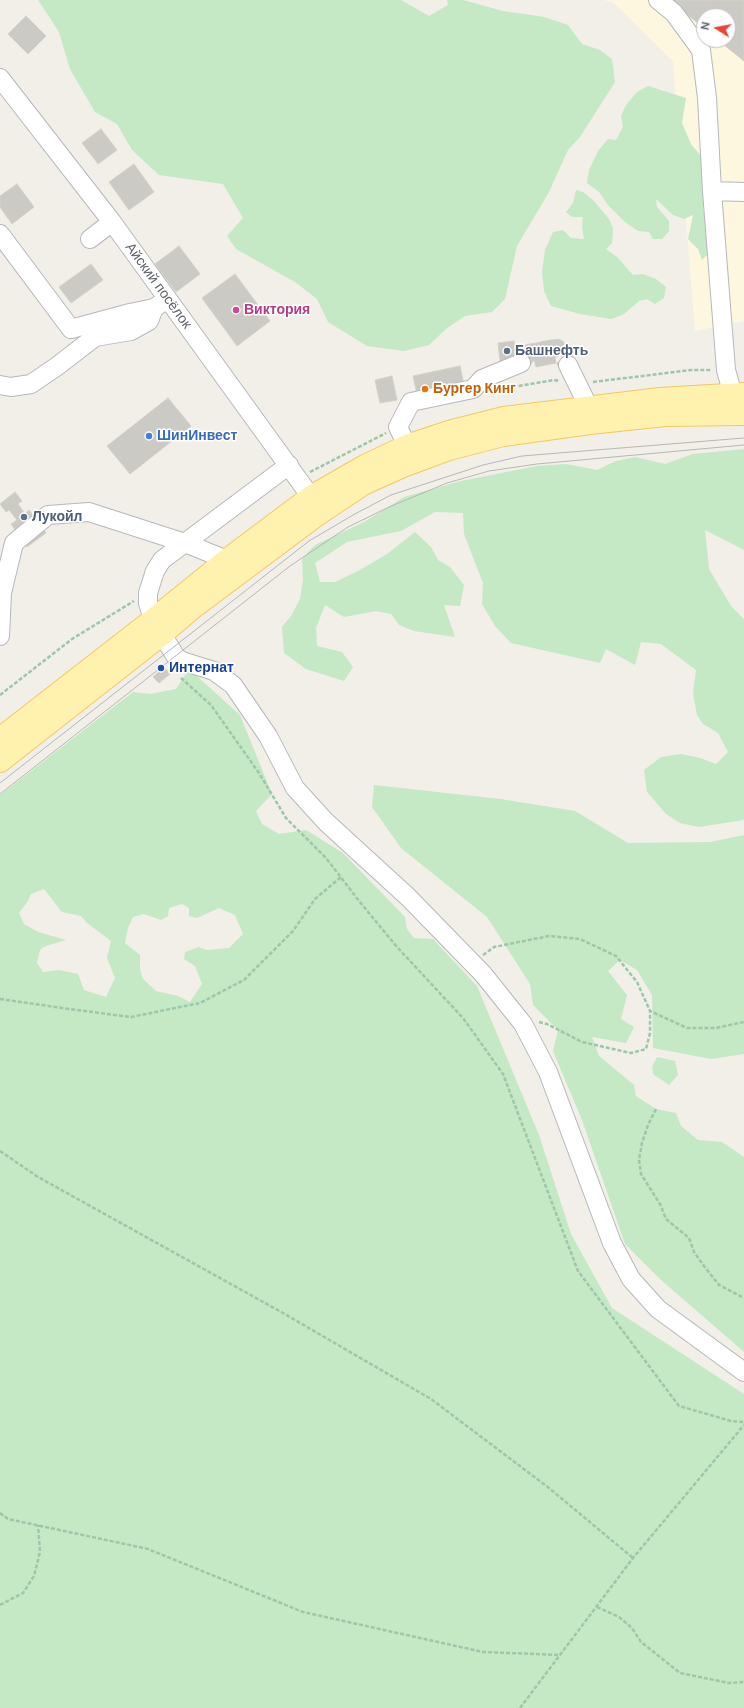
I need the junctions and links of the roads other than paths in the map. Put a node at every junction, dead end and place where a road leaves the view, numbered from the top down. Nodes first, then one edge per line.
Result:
1 (658, 0) edge
2 (0, 78) edge
3 (712, 191) junction
4 (744, 192) edge
5 (112, 222) junction
6 (0, 234) edge
7 (90, 239) dead end
8 (160, 304) junction
9 (521, 363) tunnel mouth
10 (568, 365) tunnel mouth
11 (0, 386) edge
12 (738, 394) edge
13 (589, 408) junction
14 (744, 414) edge
15 (407, 446) junction
16 (289, 465) junction
17 (311, 497) junction
18 (185, 543) junction
19 (227, 560) junction
20 (155, 619) junction
21 (0, 636) edge
22 (0, 739) edge
23 (0, 761) edge
24 (744, 1372) edge

1 - 3 street
2 - 5 street, Айский посёлок
3 - 4 street
3 - 12 street
5 - 7 street
5 - 8 street, Айский посёлок
6 - 8 street
8 - 11 street
8 - 16 street, Айский посёлок
9 - 15 street
10 - 13 street
12 - 13 main road
13 - 15 main road
14 - 20 main road
15 - 17 main road
16 - 17 street, Айский посёлок
16 - 18 street
17 - 19 main road
18 - 19 street
18 - 20 street
18 - 21 street
19 - 20 main road
20 - 22 main road
20 - 23 main road
20 - 24 street

